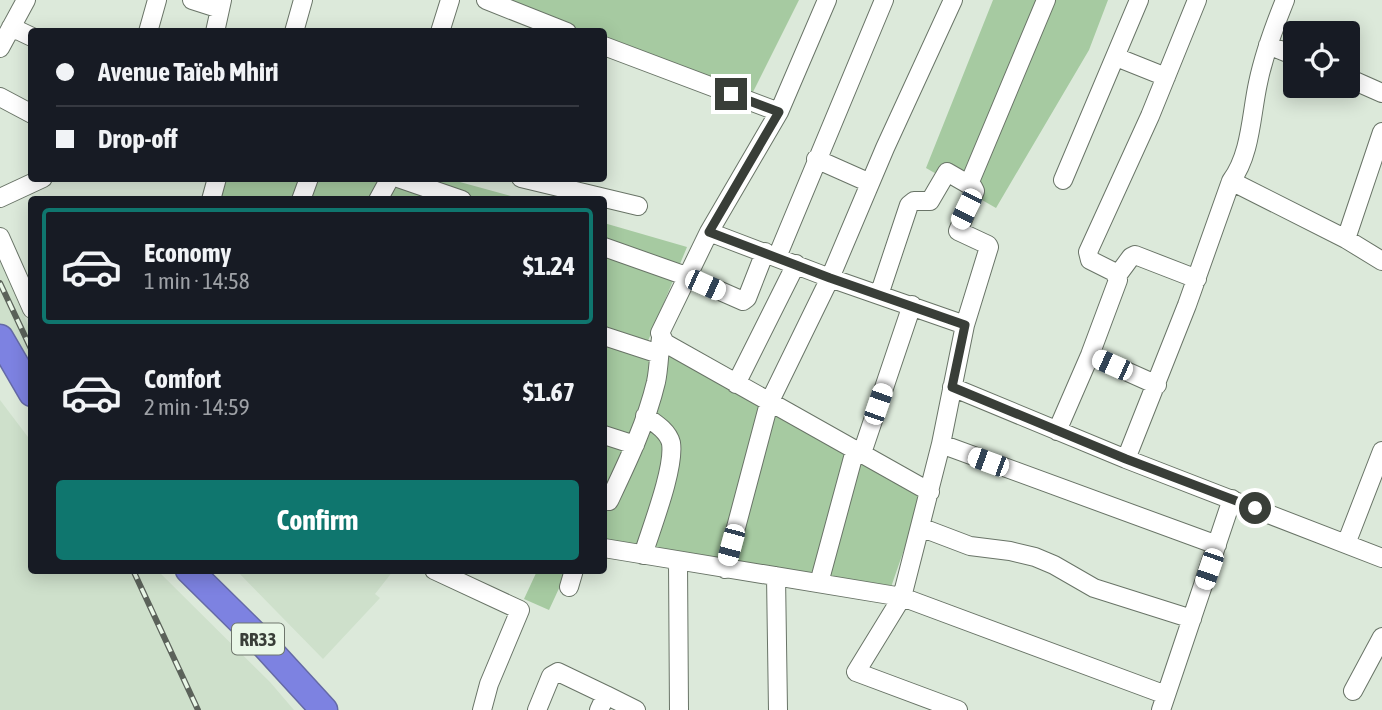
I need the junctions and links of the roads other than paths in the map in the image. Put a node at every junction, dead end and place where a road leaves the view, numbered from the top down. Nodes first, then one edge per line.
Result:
1 (26, 0) edge
2 (157, 0) edge
3 (192, 0) edge
4 (303, 0) edge
5 (450, 0) edge
6 (486, 0) edge
7 (827, 0) edge
8 (884, 0) edge
9 (953, 0) edge
10 (1046, 0) edge
11 (1139, 0) edge
12 (1196, 0) edge
13 (1285, 0) edge
14 (221, 4) edge
15 (513, 5) edge
16 (11, 27) junction
17 (149, 28) edge
18 (216, 28) edge
19 (295, 28) edge
20 (441, 28) edge
21 (559, 28) edge
22 (28, 35) edge
23 (1268, 44) junction
24 (0, 48) edge
25 (1283, 51) edge
26 (607, 53) edge
27 (1116, 57) junction
28 (1166, 77) junction
29 (1360, 83) edge
30 (1382, 93) edge
31 (0, 97) edge
32 (28, 112) edge
33 (779, 112) junction
34 (1382, 132) edge
35 (816, 159) junction
36 (1063, 180) dead end
37 (1231, 181) junction
38 (34, 182) edge
39 (410, 182) edge
40 (533, 182) edge
41 (870, 183) junction
42 (970, 184) junction
43 (552, 188) edge
44 (451, 196) edge
45 (590, 196) edge
46 (0, 198) edge
47 (607, 200) edge
48 (638, 206) dead end
49 (709, 232) junction
50 (0, 237) edge
51 (1346, 239) junction
52 (607, 248) edge
53 (771, 255) junction
54 (1382, 261) edge
55 (796, 264) junction
56 (686, 276) junction
57 (1117, 276) junction
58 (25, 278) edge
59 (830, 278) junction
60 (1197, 279) junction
61 (879, 295) junction
62 (912, 306) junction
63 (965, 325) junction
64 (607, 337) edge
65 (0, 338) edge
66 (660, 346) junction
67 (1090, 355) junction
68 (0, 358) edge
69 (736, 384) junction
70 (1157, 385) junction
71 (28, 386) edge
72 (952, 387) junction
73 (28, 403) edge
74 (769, 403) junction
75 (645, 416) junction
76 (1057, 431) junction
77 (607, 436) edge
78 (941, 444) junction
79 (635, 445) junction
80 (1382, 451) edge
81 (858, 452) junction
82 (1126, 459) junction
83 (930, 492) junction
84 (1232, 499) junction
85 (607, 502) edge
86 (920, 527) junction
87 (1346, 544) junction
88 (1217, 545) junction
89 (607, 549) edge
90 (643, 555) junction
91 (1382, 558) edge
92 (678, 562) junction
93 (725, 569) junction
94 (193, 574) edge
95 (208, 574) edge
96 (443, 574) edge
97 (776, 576) junction
98 (819, 583) junction
99 (902, 597) junction
100 (1192, 619) junction
101 (1382, 637) edge
102 (1353, 691) dead end
103 (603, 702) edge
104 (1164, 702) edge
105 (324, 710) edge
106 (338, 710) edge
107 (482, 710) edge
108 (537, 710) edge
109 (636, 710) edge
110 (678, 710) edge
111 (778, 710) edge
112 (958, 710) edge

1 - 16 street
2 - 17 street
3 - 14 street
4 - 19 street
5 - 20 street
6 - 15 street
7 - 33 street
8 - 35 street
9 - 41 street
10 - 42 street
11 - 27 street
12 - 28 street
13 - 23 street
14 - 18 street
15 - 21 street
16 - 22 street
16 - 24 street
23 - 25 street
23 - 37 street
26 - 33 street
27 - 28 street
27 - 36 street
28 - 57 street
29 - 30 street
31 - 32 street
33 - 49 street
34 - 51 street
35 - 41 street
35 - 53 street
37 - 51 street
37 - 60 street
38 - 46 street
39 - 44 street
40 - 43 street
41 - 59 street
42 - 61 street
42 - 63 street
43 - 45 street
47 - 48 street
49 - 53 street
49 - 56 street
50 - 58 street
51 - 54 street
52 - 56 street
53 - 55 street
53 - 56 street
55 - 59 street
55 - 69 street
56 - 66 street
57 - 60 street
57 - 67 street
59 - 61 street
59 - 74 street
60 - 70 street
61 - 62 street
62 - 63 street
62 - 81 street
63 - 72 street
64 - 66 street
65 - 71 highway
66 - 69 street
66 - 75 street
67 - 70 street
67 - 76 street
68 - 73 highway
69 - 74 street
70 - 82 street
72 - 76 street
72 - 78 street
74 - 81 street
74 - 93 street
75 - 79 street
75 - 90 street
76 - 82 street
77 - 79 street
78 - 83 street
78 - 88 street
79 - 85 street
80 - 87 street
81 - 83 street
81 - 98 street
82 - 84 street
83 - 86 street
84 - 87 street
84 - 88 street
86 - 99 street
86 - 100 street
87 - 91 street
88 - 100 street
89 - 90 street
90 - 92 street
92 - 93 street
92 - 110 street
93 - 97 street
94 - 105 highway, RR33
95 - 106 highway, RR33
96 - 107 street
97 - 98 street
97 - 111 street
98 - 99 street
99 - 104 street
99 - 112 street
100 - 104 street
101 - 102 street
103 - 108 street
103 - 109 street

